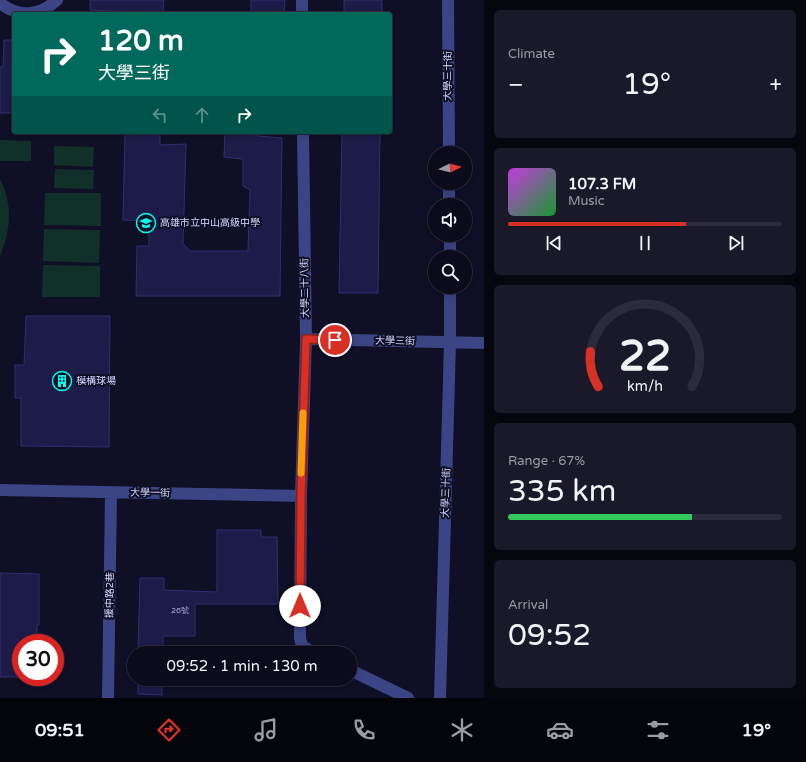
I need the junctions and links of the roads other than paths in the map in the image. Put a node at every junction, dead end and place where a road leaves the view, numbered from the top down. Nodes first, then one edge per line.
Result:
1 (57, 0) edge
2 (302, 0) edge
3 (448, 0) edge
4 (0, 3) edge
5 (17, 12) edge
6 (36, 12) edge
7 (302, 12) edge
8 (304, 134) edge
9 (449, 146) edge
10 (450, 294) edge
11 (306, 339) junction
12 (450, 343) junction
13 (484, 343) edge
14 (0, 490) edge
15 (111, 492) junction
16 (301, 496) junction
17 (302, 646) edge
18 (357, 673) edge
19 (108, 698) edge
20 (408, 698) edge
21 (440, 698) edge

1 - 6 street
2 - 7 street
3 - 9 street, 大學三十街
4 - 5 street
8 - 11 street, 大學二十八街
10 - 12 street, 大學三十街
11 - 12 street, 大學三街
11 - 16 street, 大學二十八街
12 - 13 street, 大學三街
12 - 21 street, 大學三十街
14 - 15 street, 大學一街
15 - 16 street, 大學一街
15 - 19 street, 援中路2巷
16 - 17 street, 大學二十八街
18 - 20 street

